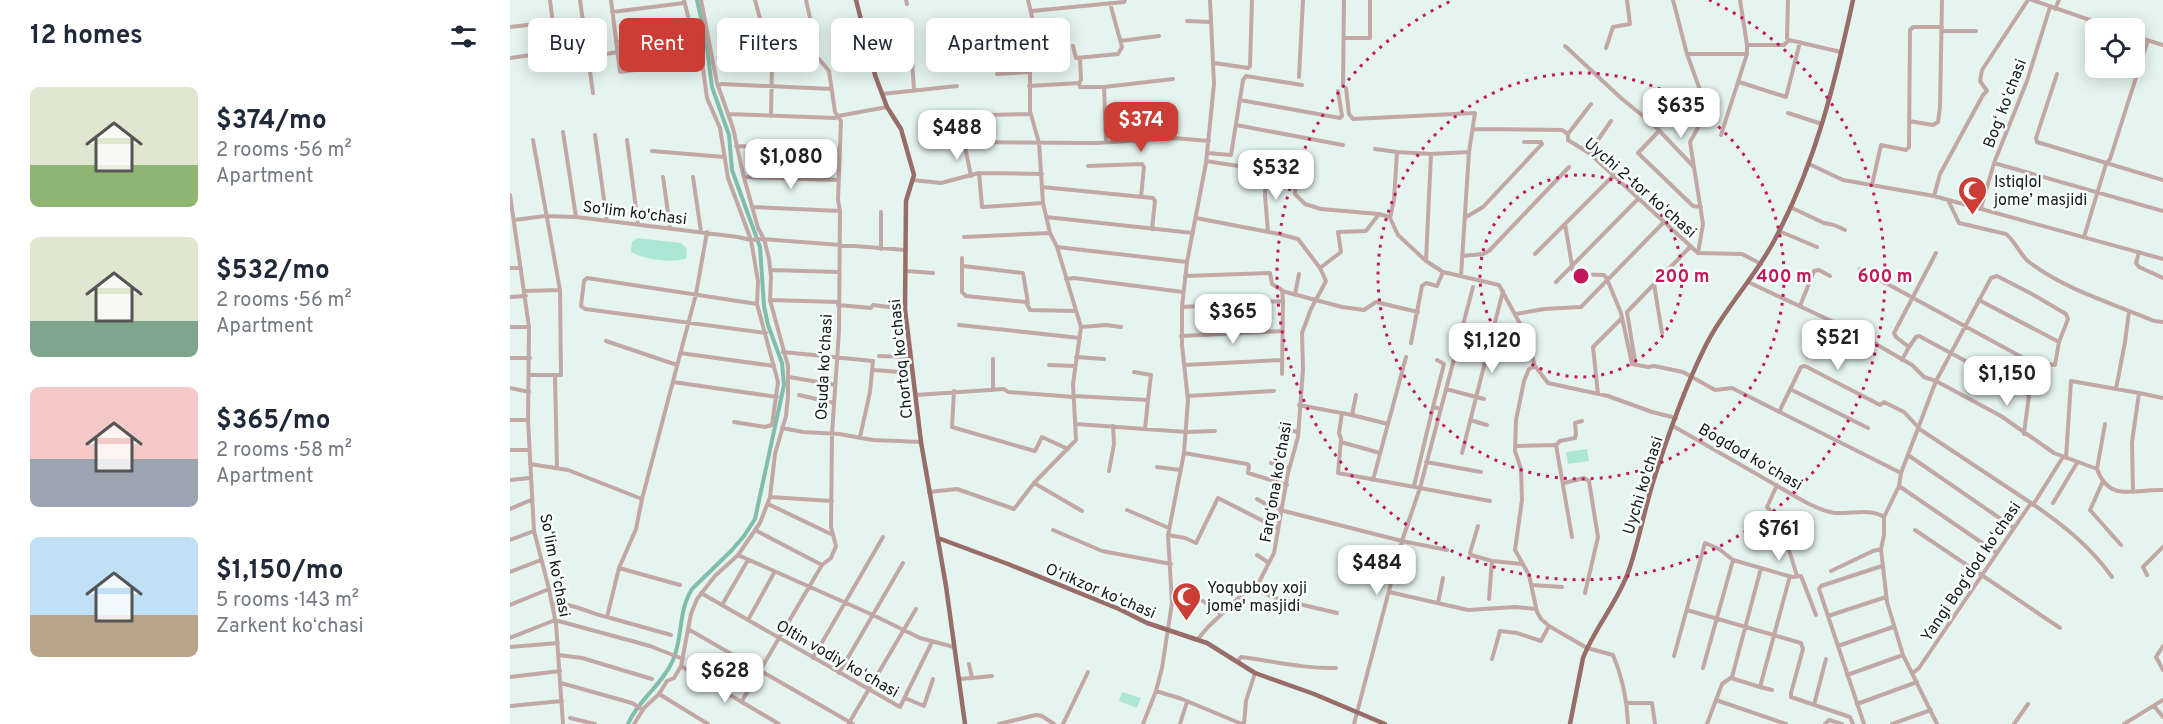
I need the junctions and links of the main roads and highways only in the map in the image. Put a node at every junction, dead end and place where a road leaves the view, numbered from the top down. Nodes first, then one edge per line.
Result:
1 (856, 0) edge
2 (1853, 0) edge
3 (938, 538) junction
4 (965, 724) edge
5 (1385, 724) edge
6 (1570, 724) edge

1 - 3 main road, Chortoq koʻchasi
2 - 6 main road, Uychi ko'chasi
3 - 4 main road, Chortoq koʻchasi
3 - 5 main road, Oʻrikzor koʻchasi

